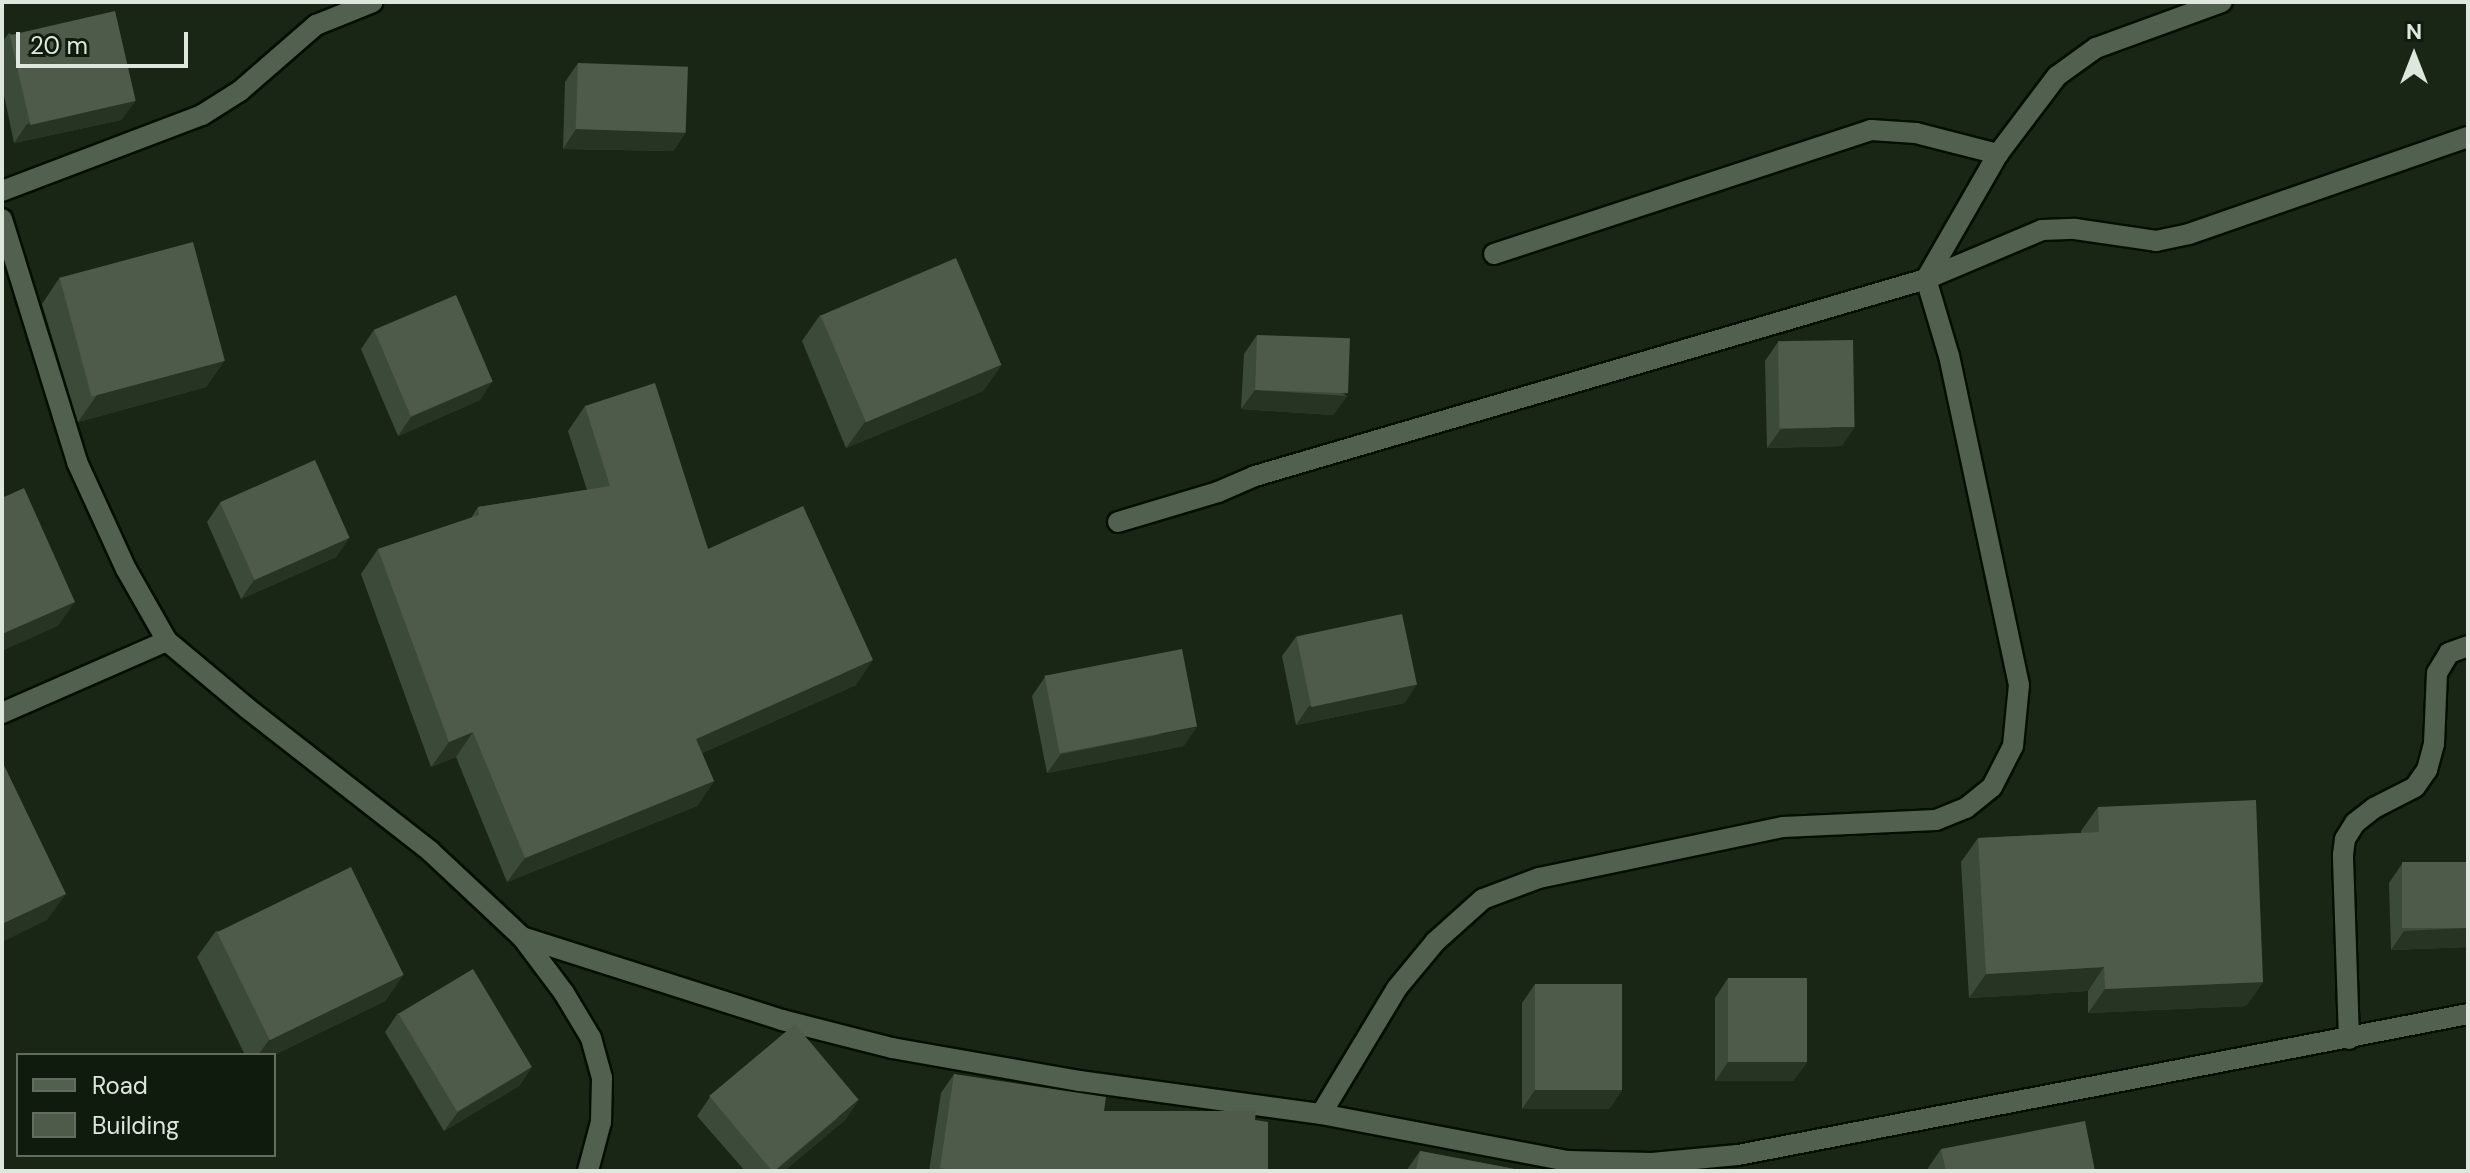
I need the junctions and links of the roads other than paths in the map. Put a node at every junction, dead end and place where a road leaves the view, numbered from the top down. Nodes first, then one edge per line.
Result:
1 (373, 2) edge
2 (2222, 2) edge
3 (2468, 137) edge
4 (1998, 154) junction
5 (2, 191) edge
6 (2, 219) edge
7 (1494, 254) dead end
8 (1926, 279) junction
9 (1118, 522) dead end
10 (167, 641) junction
11 (2468, 646) edge
12 (2, 713) edge
13 (522, 937) junction
14 (2468, 1014) edge
15 (2349, 1039) junction
16 (1321, 1114) junction
17 (588, 1171) edge

1 - 5 street
2 - 4 street
3 - 8 street
4 - 7 street
4 - 8 street
6 - 10 street
8 - 9 street
8 - 16 street
10 - 12 street
10 - 13 street
11 - 15 street
13 - 16 street
13 - 17 street
14 - 15 street
15 - 16 street

